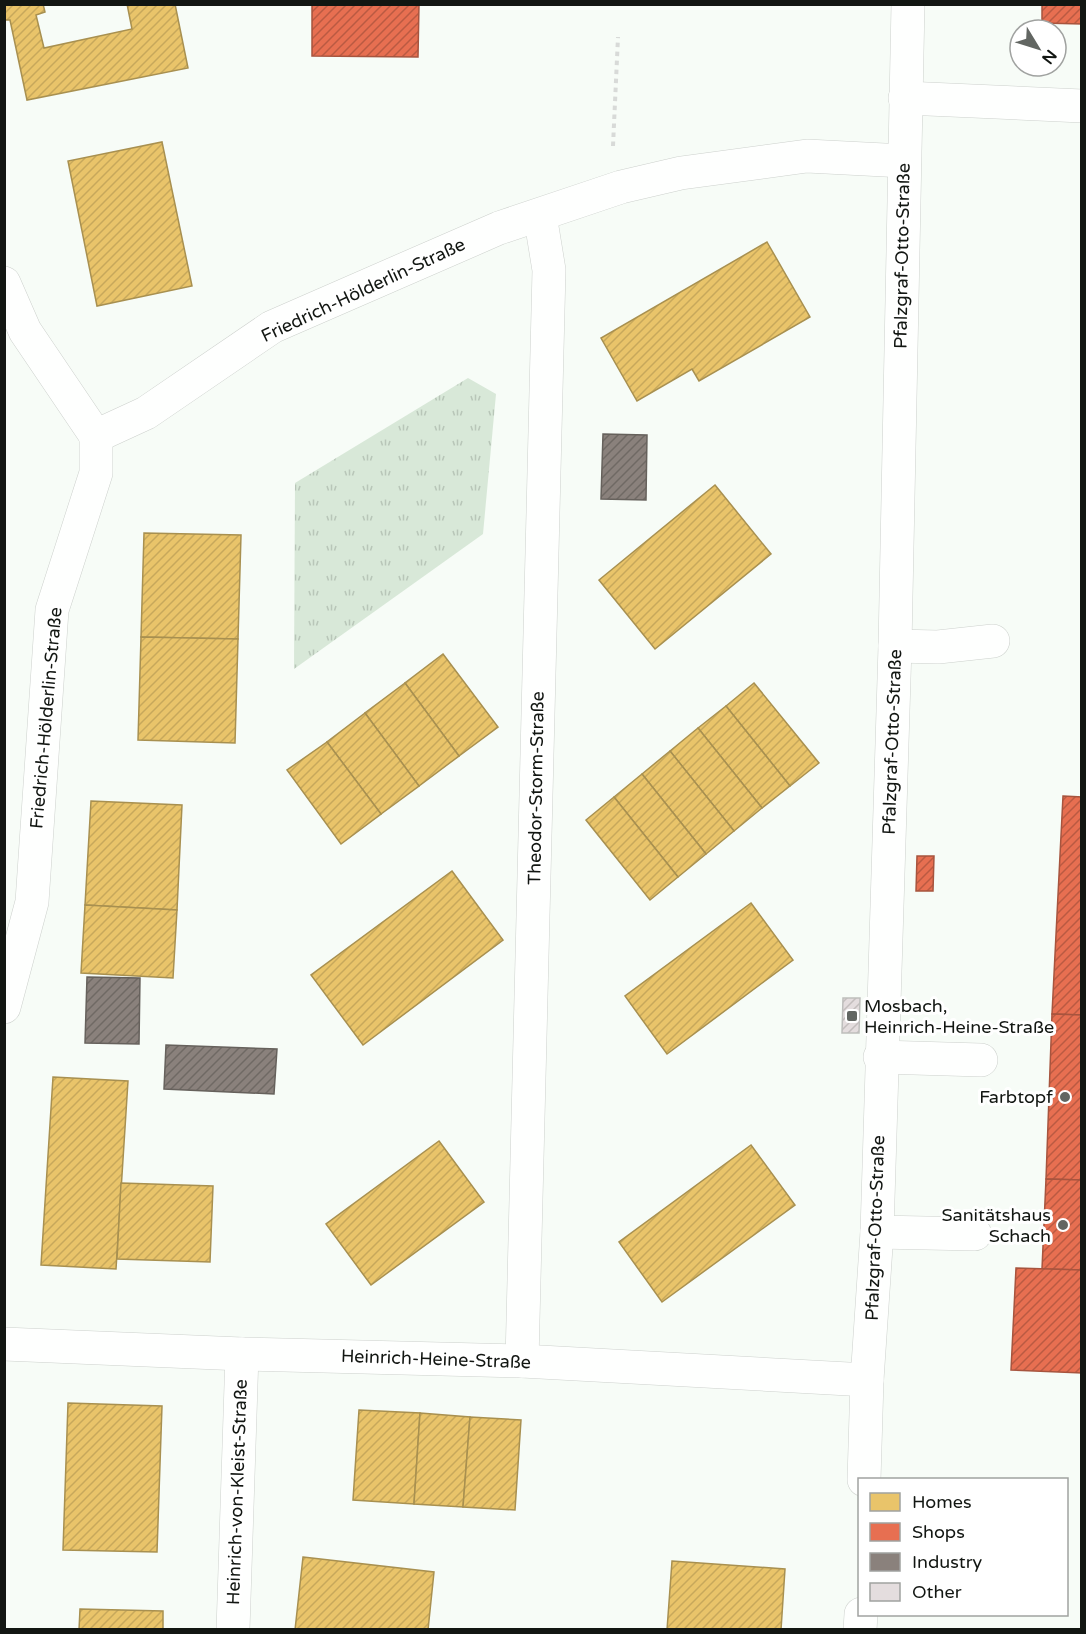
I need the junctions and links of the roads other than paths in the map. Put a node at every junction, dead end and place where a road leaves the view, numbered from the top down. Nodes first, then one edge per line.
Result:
1 (908, 4) edge
2 (905, 98) junction
3 (1082, 106) edge
4 (904, 160) junction
5 (540, 215) junction
6 (4, 283) edge
7 (96, 436) junction
8 (993, 642) dead end
9 (895, 646) junction
10 (4, 1007) edge
11 (880, 1056) junction
12 (981, 1060) dead end
13 (877, 1232) junction
14 (975, 1234) dead end
15 (4, 1344) edge
16 (242, 1354) junction
17 (522, 1361) junction
18 (867, 1380) junction
19 (864, 1478) edge
20 (232, 1629) edge

1 - 2 street, Pfalzgraf-Otto-Straße
2 - 3 street
2 - 4 street, Pfalzgraf-Otto-Straße
4 - 5 street, Friedrich-Hölderlin-Straße
4 - 9 street, Pfalzgraf-Otto-Straße
5 - 7 street, Friedrich-Hölderlin-Straße
5 - 17 street, Theodor-Storm-Straße
6 - 7 street
7 - 10 street, Friedrich-Hölderlin-Straße
8 - 9 street
9 - 11 street, Pfalzgraf-Otto-Straße
11 - 12 street
11 - 13 street, Pfalzgraf-Otto-Straße
13 - 14 street
13 - 18 street, Pfalzgraf-Otto-Straße
15 - 16 street, Heinrich-Heine-Straße
16 - 17 street, Heinrich-Heine-Straße
16 - 20 street, Heinrich-von-Kleist-Straße
17 - 18 street, Heinrich-Heine-Straße
18 - 19 street, Pfalzgraf-Otto-Straße

